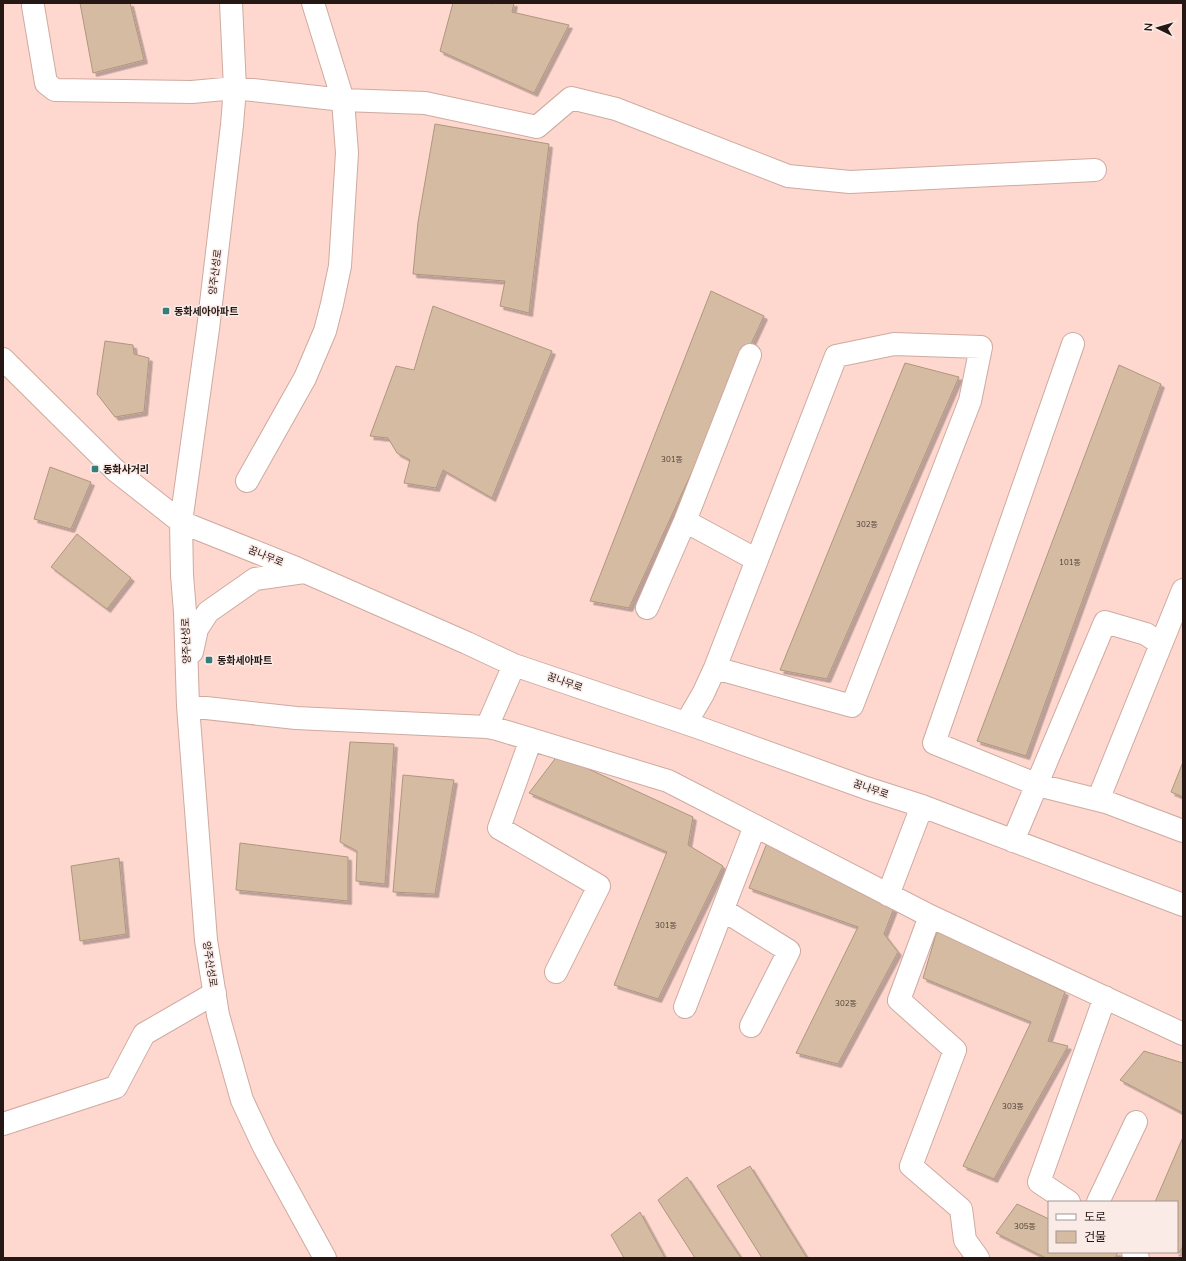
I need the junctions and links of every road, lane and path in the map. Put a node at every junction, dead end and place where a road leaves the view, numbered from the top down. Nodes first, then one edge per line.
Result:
1 (231, 3) edge
2 (312, 3) edge
3 (33, 6) dead end
4 (235, 88) junction
5 (344, 100) junction
6 (1095, 170) dead end
7 (1073, 344) dead end
8 (750, 355) dead end
9 (3, 359) edge
10 (247, 481) dead end
11 (685, 521) junction
12 (181, 522) junction
13 (757, 560) junction
14 (304, 572) junction
15 (1183, 590) edge
16 (647, 608) dead end
17 (1161, 644) junction
18 (514, 665) junction
19 (715, 668) junction
20 (187, 674) junction
21 (188, 706) junction
22 (686, 723) junction
23 (487, 727) junction
24 (531, 739) junction
25 (1038, 785) junction
26 (1098, 800) junction
27 (922, 806) junction
28 (755, 826) junction
29 (1183, 831) edge
30 (1013, 841) junction
31 (888, 895) junction
32 (1183, 905) edge
33 (723, 910) junction
34 (930, 916) junction
35 (556, 972) dead end
36 (215, 992) junction
37 (1105, 997) junction
38 (685, 1008) dead end
39 (751, 1026) dead end
40 (1183, 1034) edge
41 (1136, 1122) dead end
42 (3, 1124) edge
43 (1068, 1201) edge
44 (1098, 1201) edge
45 (325, 1258) edge
46 (978, 1258) edge

1 - 4 street, 양주산성로
2 - 5 street
3 - 4 street
4 - 5 street
4 - 12 street, 양주산성로
5 - 6 street
5 - 10 street
7 - 25 street
8 - 11 street
9 - 12 street, 꿈나무로
11 - 13 street
11 - 16 street
12 - 14 street, 꿈나무로
12 - 20 street, 양주산성로
13 - 19 street
13 - 19 street
14 - 18 street, 꿈나무로
14 - 20 street
15 - 17 street
17 - 25 street
17 - 26 street
18 - 22 street, 꿈나무로
18 - 23 street
19 - 22 street
20 - 21 street, 양주산성로
21 - 23 street
21 - 36 street, 양주산성로
22 - 27 street, 꿈나무로
23 - 24 street
24 - 28 street
24 - 35 street
25 - 26 street
25 - 30 street
26 - 29 street
27 - 30 street, 꿈나무로
27 - 31 street
28 - 31 street
28 - 33 street
30 - 32 street, 꿈나무로
31 - 34 street
33 - 38 street
33 - 39 street
34 - 37 street
34 - 46 street
36 - 42 street
36 - 45 street, 양주산성로
37 - 40 street
37 - 43 street
41 - 44 street

